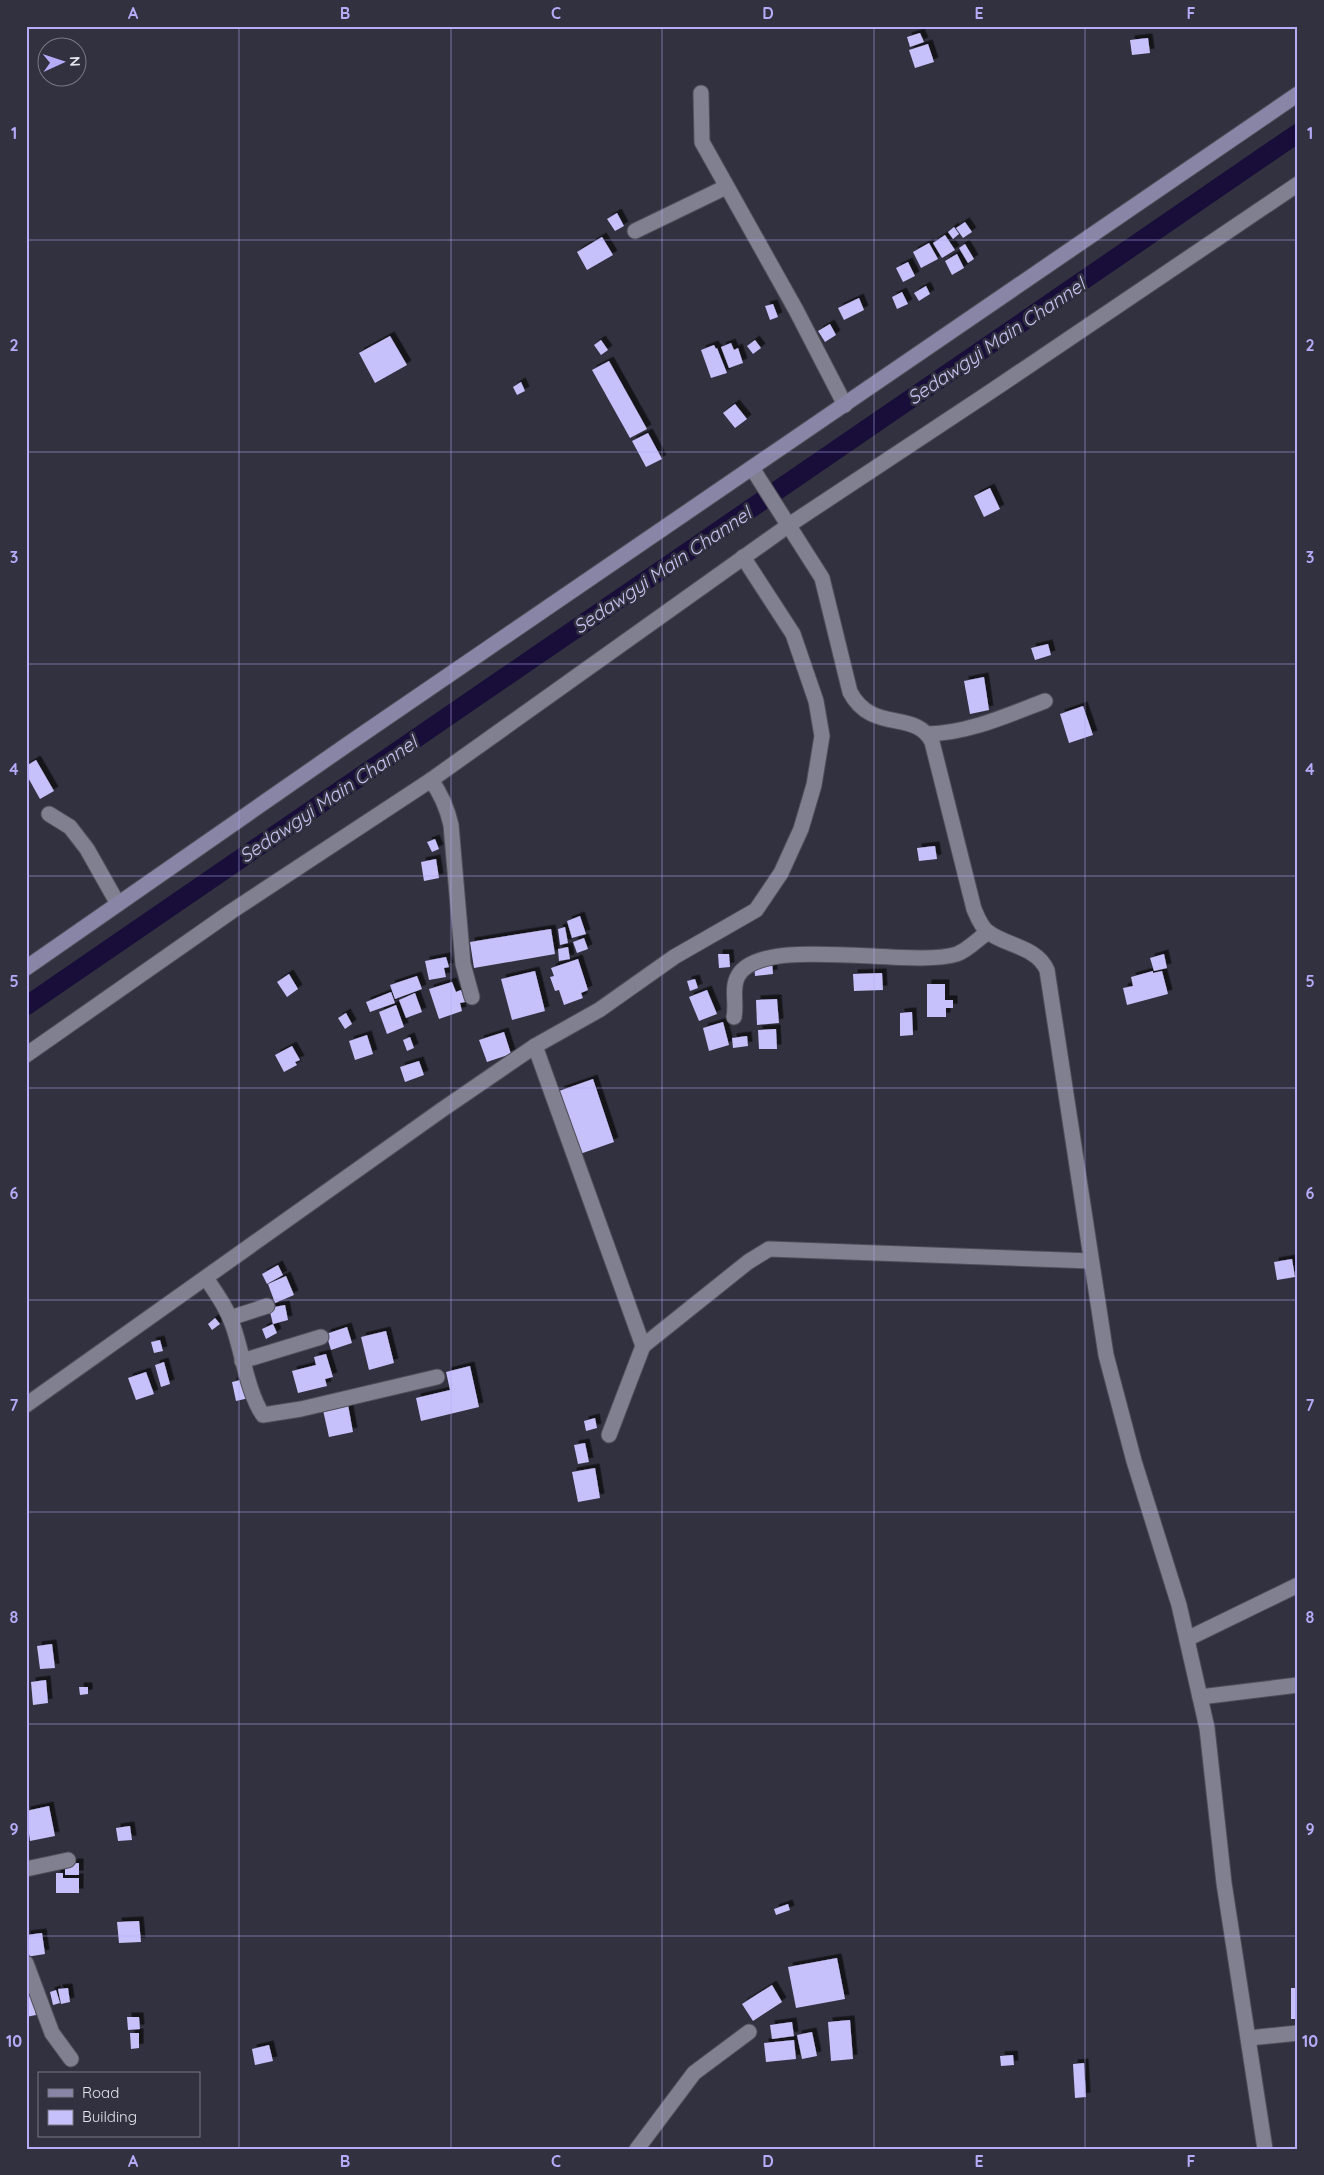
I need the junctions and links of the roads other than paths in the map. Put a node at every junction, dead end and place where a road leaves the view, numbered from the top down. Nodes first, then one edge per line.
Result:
1 (701, 93) dead end
2 (1298, 94) edge
3 (1298, 184) edge
4 (726, 187) junction
5 (635, 231) dead end
6 (845, 405) junction
7 (754, 471) junction
8 (786, 520) junction
9 (743, 556) junction
10 (1046, 700) dead end
11 (928, 734) junction
12 (430, 780) junction
13 (49, 814) dead end
14 (118, 904) junction
15 (988, 932) junction
16 (26, 968) edge
17 (472, 997) dead end
18 (734, 1017) dead end
19 (535, 1046) junction
20 (26, 1055) edge
21 (1091, 1261) junction
22 (206, 1278) junction
23 (267, 1306) dead end
24 (230, 1318) junction
25 (321, 1337) dead end
26 (643, 1346) junction
27 (242, 1361) junction
28 (438, 1377) dead end
29 (26, 1405) edge
30 (609, 1434) dead end
31 (1298, 1585) edge
32 (1187, 1639) junction
33 (1298, 1685) edge
34 (1200, 1698) junction
35 (68, 1860) dead end
36 (26, 1870) edge
37 (26, 1964) edge
38 (749, 2032) dead end
39 (1298, 2033) edge
40 (1249, 2038) junction
41 (71, 2059) dead end
42 (637, 2149) edge
43 (1265, 2149) edge

1 - 4 street
2 - 6 street
3 - 8 street
4 - 5 street
4 - 6 street
6 - 7 street
7 - 8 street
7 - 14 street
8 - 9 street
8 - 11 street
9 - 12 street
9 - 19 street
10 - 11 street
11 - 15 street
12 - 17 street
12 - 20 street
13 - 14 street
14 - 16 street
15 - 18 street
15 - 21 street
19 - 22 street
19 - 26 street
21 - 26 street
21 - 32 street
22 - 24 street
22 - 29 street
23 - 24 street
24 - 27 street
25 - 27 street
26 - 30 street
27 - 28 street
31 - 32 street
32 - 34 street
33 - 34 street
34 - 40 street
35 - 36 street
37 - 41 street
38 - 42 street
39 - 40 street
40 - 43 street

